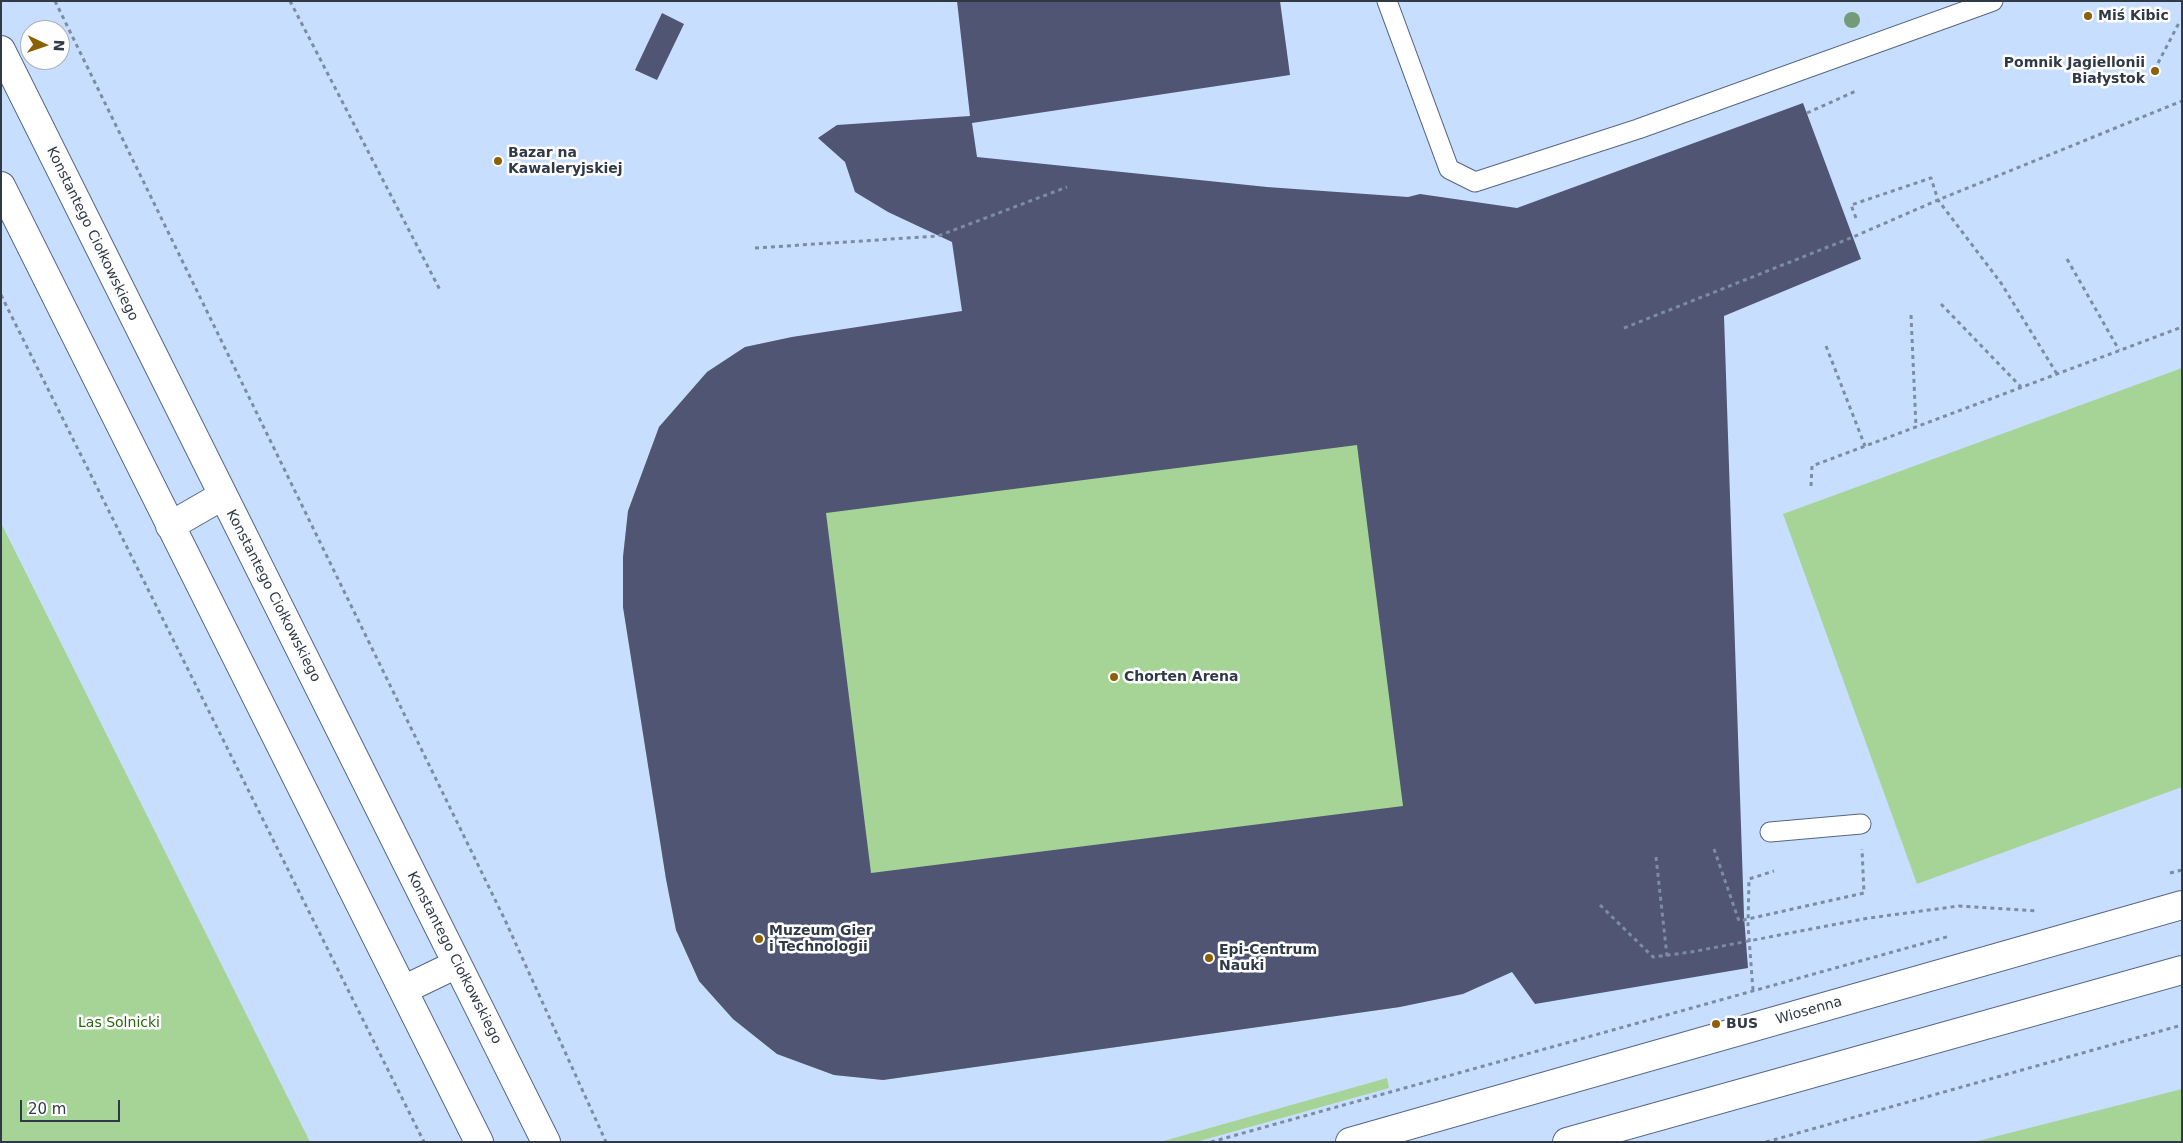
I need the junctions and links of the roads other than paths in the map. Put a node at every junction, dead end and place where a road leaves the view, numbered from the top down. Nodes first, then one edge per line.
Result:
1 (1387, 1) edge
2 (1992, 1) edge
3 (1, 50) edge
4 (1, 186) edge
5 (222, 496) junction
6 (170, 526) junction
7 (1861, 824) road end
8 (1770, 832) dead end
9 (2182, 905) edge
10 (457, 964) junction
11 (2182, 970) edge
12 (403, 990) junction
13 (479, 1142) edge
14 (546, 1142) edge
15 (1350, 1142) edge
16 (1567, 1142) edge

1 - 2 lane
3 - 5 main road, Konstantego Ciołkowskiego
4 - 6 main road
5 - 6 main road
5 - 10 main road, Konstantego Ciołkowskiego
6 - 12 main road
7 - 8 lane
9 - 15 main road, Wiosenna
10 - 12 main road
10 - 14 main road, Konstantego Ciołkowskiego
11 - 16 main road
12 - 13 main road

